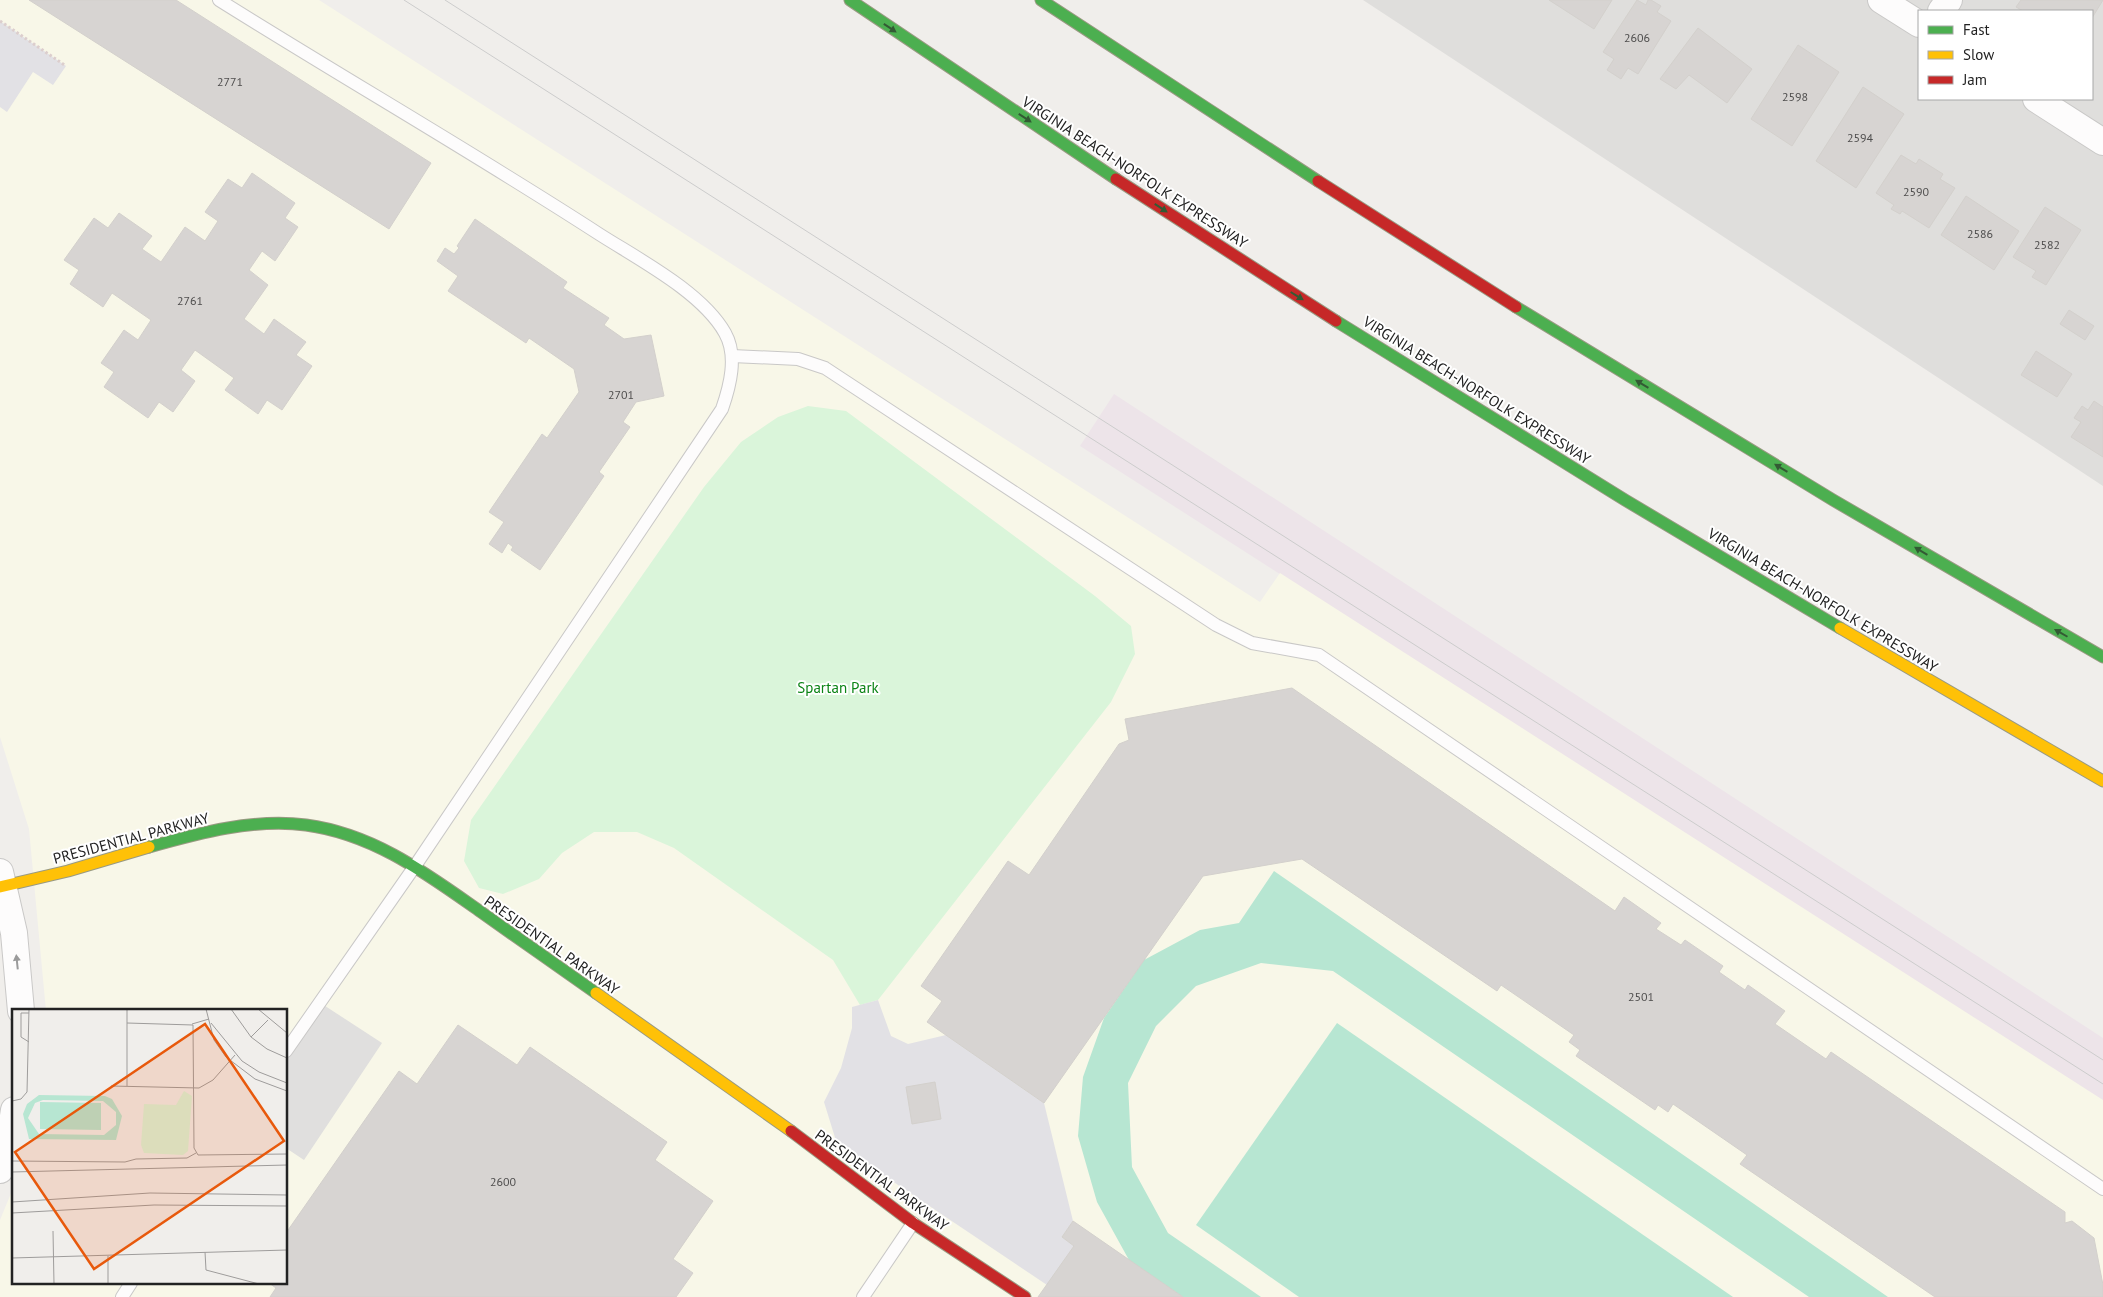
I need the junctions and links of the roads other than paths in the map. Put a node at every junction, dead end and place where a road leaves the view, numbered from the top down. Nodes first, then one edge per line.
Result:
1 (219, 0) edge
2 (850, 0) edge
3 (1041, 0) edge
4 (1882, 0) edge
5 (1918, 23) edge
6 (2038, 100) edge
7 (2103, 142) edge
8 (732, 356) junction
9 (2103, 657) edge
10 (2103, 781) edge
11 (414, 866) junction
12 (1, 882) edge
13 (21, 1009) edge
14 (288, 1048) edge
15 (12, 1123) edge
16 (0, 1170) edge
17 (2103, 1189) edge
18 (913, 1223) junction
19 (130, 1284) edge
20 (122, 1297) edge
21 (863, 1297) edge
22 (1025, 1297) edge

1 - 8 lane
2 -> 10 main road, VIRGINIA BEACH-NORFOLK EXPRESSWAY
9 -> 3 main road
4 - 5 street
6 - 7 street
8 - 11 lane
8 - 17 lane
11 - 12 main road, PRESIDENTIAL PARKWAY
11 - 14 lane
11 - 18 main road, PRESIDENTIAL PARKWAY
13 -> 12 street
15 - 16 street
18 - 21 lane
18 - 22 main road, PRESIDENTIAL PARKWAY
19 - 20 lane

